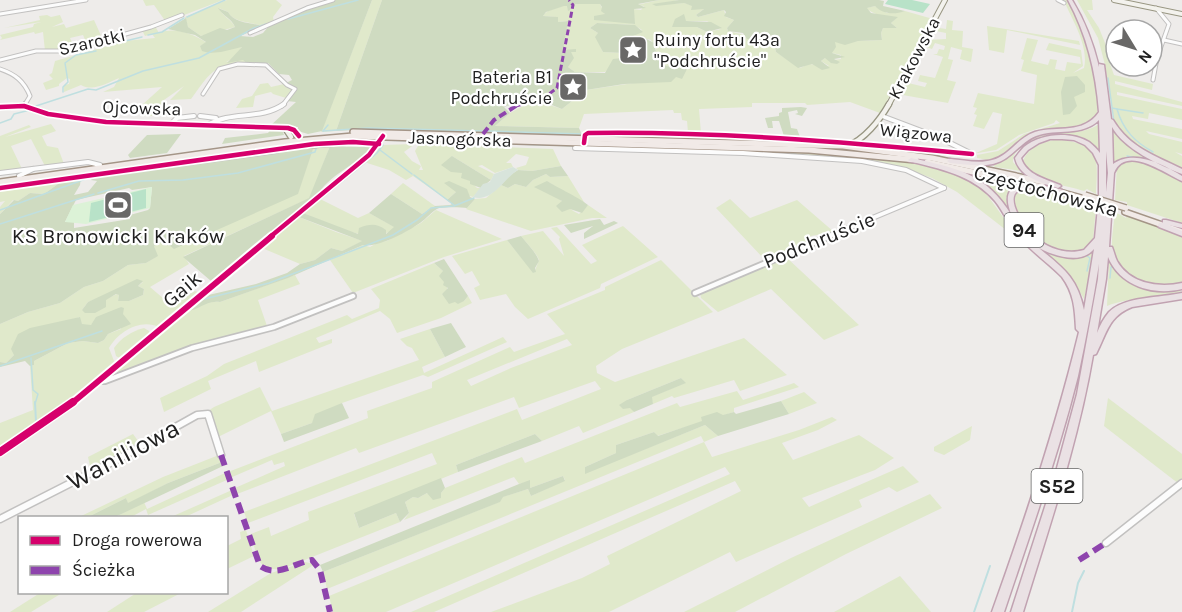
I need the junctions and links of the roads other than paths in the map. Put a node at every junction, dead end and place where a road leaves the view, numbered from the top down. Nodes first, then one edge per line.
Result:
1 (86, 0) edge
2 (333, 0) edge
3 (945, 0) edge
4 (1058, 0) edge
5 (1114, 0) edge
6 (79, 1) edge
7 (1069, 1) edge
8 (1156, 8) junction
9 (0, 14) edge
10 (1182, 14) edge
11 (182, 15) dead end
12 (250, 33) dead end
13 (1164, 40) joint
14 (1182, 44) edge
15 (0, 60) edge
16 (0, 69) edge
17 (203, 94) dead end
18 (24, 106) junction
19 (0, 107) edge
20 (1105, 113) junction
21 (194, 116) dead end
22 (200, 116) dead end
23 (882, 116) junction
24 (216, 118) junction
25 (171, 124) junction
26 (208, 125) junction
27 (383, 136) junction
28 (482, 137) junction
29 (295, 140) junction
30 (584, 140) junction
31 (379, 144) junction
32 (858, 145) junction
33 (672, 146) junction
34 (575, 148) dead end
35 (847, 152) junction
36 (911, 160) junction
37 (950, 161) junction
38 (100, 165) junction
39 (33, 169) junction
40 (1103, 171) junction
41 (1182, 172) edge
42 (0, 173) edge
43 (19, 176) junction
44 (1182, 179) edge
45 (0, 180) edge
46 (1111, 181) junction
47 (0, 188) edge
48 (1059, 189) junction
49 (1164, 223) junction
50 (1182, 227) edge
51 (1182, 233) edge
52 (1103, 237) junction
53 (1182, 286) edge
54 (695, 293) dead end
55 (353, 296) dead end
56 (1182, 296) edge
57 (1079, 352) junction
58 (1090, 358) junction
59 (99, 381) junction
60 (0, 452) edge
61 (221, 455) dead end
62 (1182, 483) edge
63 (0, 519) edge
64 (1106, 543) dead end
65 (998, 612) edge
66 (1017, 612) edge

1 - 6 street
2 - 12 street
3 - 23 street, Krakowska
4 - 7 street
5 - 8 street
6 - 9 street
7 - 20 highway
8 - 10 street
8 - 13 street
11 - 15 street, Szarotki
13 - 14 street
16 - 18 street
17 - 24 street
18 - 19 street, Ojcowska
18 - 25 street, Ojcowska
20 - 37 highway
20 - 40 highway
20 - 41 highway
20 - 46 highway
21 - 25 street
22 - 24 street
23 - 32 street, Krakowska
23 - 32 street, Wiązowa
24 - 26 street
25 - 26 street, Ojcowska
26 - 29 street, Ojcowska
27 - 28 main road, Jasnogórska
27 - 29 main road, Jasnogórska
27 - 31 street, Gaik
28 - 29 main road, Jasnogórska
28 - 30 main road, Jasnogórska
29 - 31 street
29 - 38 main road, Jasnogórska
29 - 45 main road, Jasnogórska
29 - 47 street
30 - 32 street
30 - 33 main road, Częstochowska
31 - 59 street, Gaik
32 - 33 main road, Częstochowska
32 - 35 street
32 - 37 main road, Częstochowska
33 - 34 street
33 - 35 main road, Częstochowska
33 - 54 street, Podchruście
35 - 36 main road, Częstochowska
36 - 48 main road, Częstochowska
36 - 57 highway
37 - 48 main road, Częstochowska
38 - 39 street
38 - 43 main road, Jasnogórska
39 - 42 street
39 - 43 street
40 - 48 highway
40 - 52 highway
43 - 45 main road, Jasnogórska
44 - 46 highway
46 - 52 highway
48 - 49 main road, Częstochowska / 94, bridge
48 - 52 highway, 94
49 - 50 highway
49 - 51 highway
52 - 53 highway
52 - 57 highway, S52
52 - 58 highway, S52
55 - 59 street
56 - 58 highway
57 - 65 highway, S52
58 - 66 highway, S52
59 - 60 street, Gaik
61 - 63 street, Waniliowa
62 - 64 street

